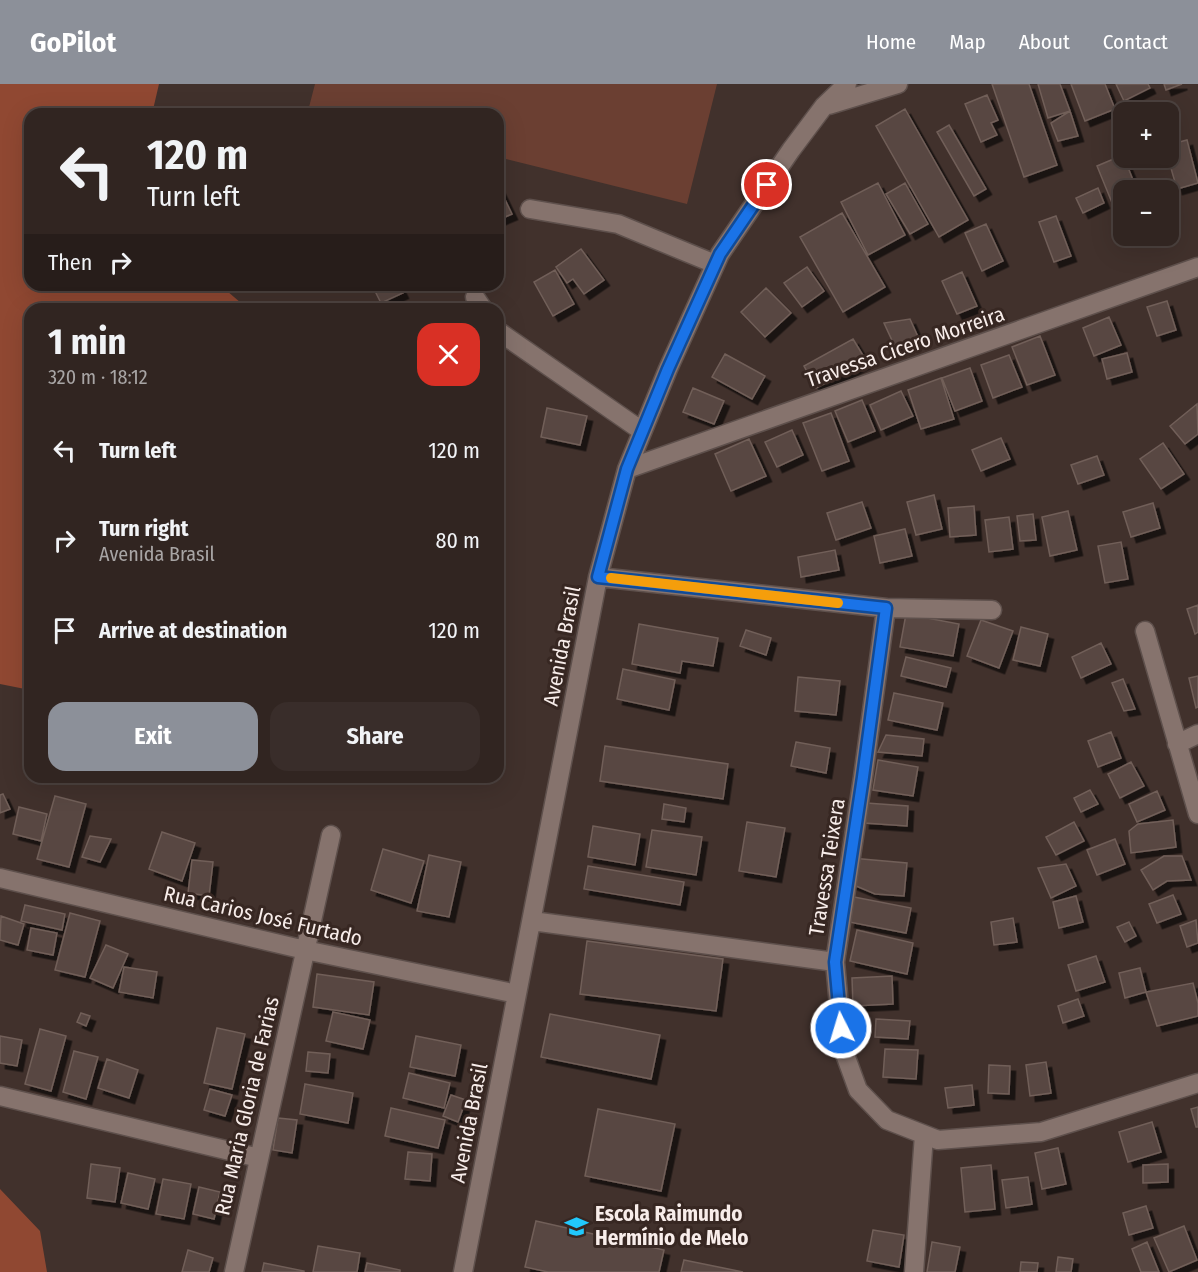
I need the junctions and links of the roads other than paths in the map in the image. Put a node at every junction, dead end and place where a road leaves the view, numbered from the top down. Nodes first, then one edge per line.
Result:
1 (847, 84) edge
2 (898, 84) edge
3 (824, 106) junction
4 (530, 209) dead end
5 (715, 264) junction
6 (1198, 267) edge
7 (504, 335) edge
8 (642, 431) junction
9 (627, 469) junction
10 (598, 577) junction
11 (886, 608) junction
12 (992, 610) dead end
13 (1145, 631) dead end
14 (1198, 734) edge
15 (1177, 744) junction
16 (1198, 814) edge
17 (331, 835) dead end
18 (0, 878) edge
19 (532, 921) junction
20 (305, 950) junction
21 (835, 962) junction
22 (517, 994) junction
23 (1198, 1083) edge
24 (0, 1096) edge
25 (924, 1135) junction
26 (259, 1158) junction
27 (234, 1272) edge
28 (463, 1272) edge
29 (914, 1272) edge

1 - 3 street, Avenida Brasil
2 - 3 street
3 - 5 street, Avenida Brasil
4 - 5 street
5 - 8 street, Avenida Brasil
6 - 9 street, Travessa Cicero Morreira
7 - 8 street
8 - 9 street, Avenida Brasil
9 - 10 street, Avenida Brasil
10 - 11 street
10 - 19 street, Avenida Brasil
11 - 12 street
11 - 21 street, Travessa Teixera
13 - 15 street
14 - 15 street
15 - 16 street
17 - 20 street, Rua Maria Gloria de Farias
18 - 20 street, Rua Carios José Furtado
19 - 21 street
19 - 22 street, Avenida Brasil
20 - 22 street, Rua Carios José Furtado
20 - 26 street, Rua Maria Gloria de Farias
21 - 25 street, Travessa Teixera
22 - 28 street, Avenida Brasil
23 - 25 street
24 - 26 street
25 - 29 street
26 - 27 street, Rua Maria Gloria de Farias

